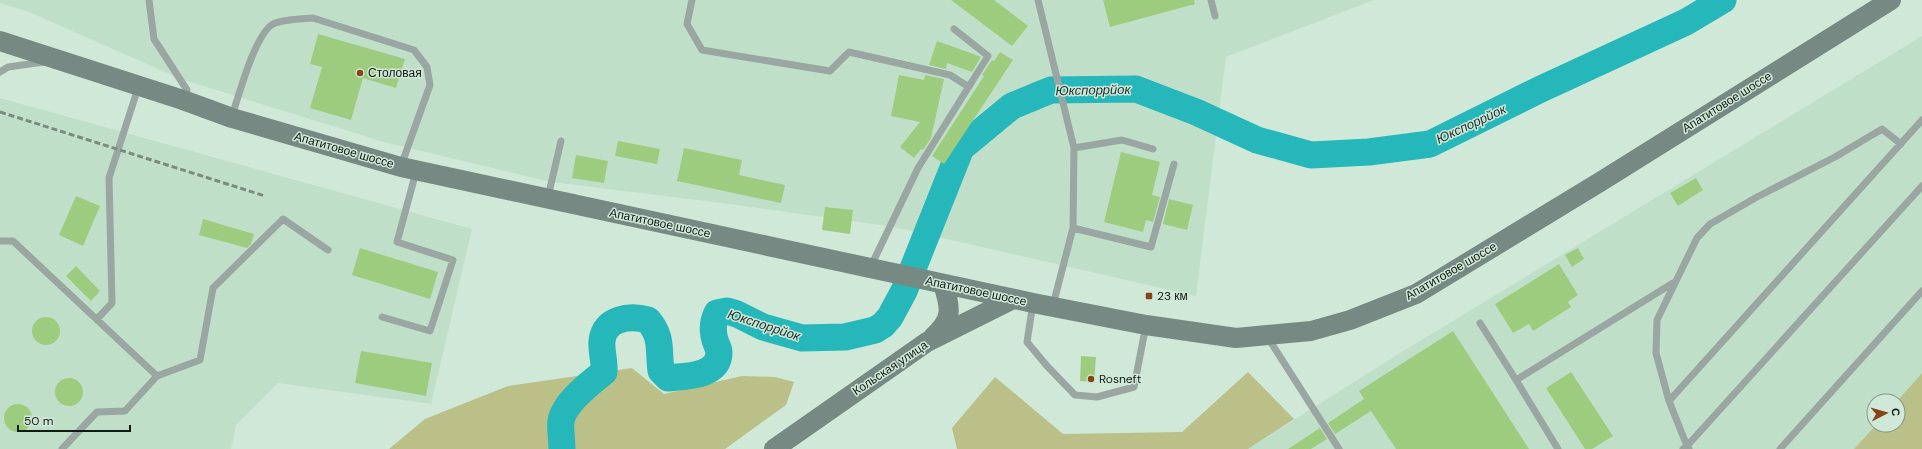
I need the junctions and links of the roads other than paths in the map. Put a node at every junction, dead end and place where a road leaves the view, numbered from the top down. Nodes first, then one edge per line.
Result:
1 (149, 0) edge
2 (692, 0) edge
3 (1038, 0) edge
4 (1211, 0) edge
5 (1891, 0) edge
6 (1215, 16) dead end
7 (954, 29) dead end
8 (0, 41) edge
9 (60, 60) junction
10 (0, 72) edge
11 (139, 86) junction
12 (969, 87) junction
13 (183, 100) junction
14 (232, 118) junction
15 (1922, 120) edge
16 (561, 141) dead end
17 (1901, 144) junction
18 (1074, 147) junction
19 (1153, 149) dead end
20 (1174, 164) dead end
21 (409, 168) junction
22 (1922, 186) edge
23 (548, 199) junction
24 (1073, 228) junction
25 (0, 241) edge
26 (328, 250) dead end
27 (869, 269) junction
28 (936, 282) junction
29 (1673, 283) junction
30 (1922, 291) edge
31 (1013, 299) junction
32 (1032, 303) junction
33 (1052, 307) junction
34 (382, 317) dead end
35 (97, 319) junction
36 (1480, 323) dead end
37 (1146, 325) junction
38 (1267, 336) junction
39 (927, 342) junction
40 (157, 376) junction
41 (1516, 380) junction
42 (1669, 401) junction
43 (1686, 448) edge
44 (62, 449) edge
45 (774, 449) edge
46 (1339, 449) edge
47 (1558, 449) edge
48 (1780, 449) edge

1 - 13 lane
2 - 12 lane
3 - 18 lane
4 - 6 lane
5 - 38 street, Апатитовое шоссе
7 - 12 lane
8 - 9 street, Апатитовое шоссе
9 - 10 lane
9 - 11 street, Апатитовое шоссе
11 - 13 street, Апатитовое шоссе
11 - 35 lane
12 - 27 lane
13 - 14 street, Апатитовое шоссе
14 - 21 street, Апатитовое шоссе
14 - 21 lane
15 - 17 lane
16 - 23 lane
17 - 29 lane
17 - 42 lane
18 - 19 lane
18 - 24 lane
20 - 24 lane
21 - 23 street, Апатитовое шоссе
21 - 34 lane
22 - 43 lane
23 - 27 street, Апатитовое шоссе
24 - 33 lane
25 - 35 lane
26 - 40 lane
27 - 28 street, Апатитовое шоссе
28 - 31 street, Апатитовое шоссе
28 - 39 street
29 - 41 lane
29 - 42 lane
30 - 48 lane
31 - 32 street, Апатитовое шоссе
31 - 39 street, Кольская улица
32 - 33 street, Апатитовое шоссе
32 - 37 lane
33 - 37 street, Апатитовое шоссе
35 - 40 lane
36 - 41 lane
37 - 38 street, Апатитовое шоссе
38 - 46 lane
39 - 45 street, Кольская улица
40 - 44 lane
41 - 47 lane
42 - 43 lane

